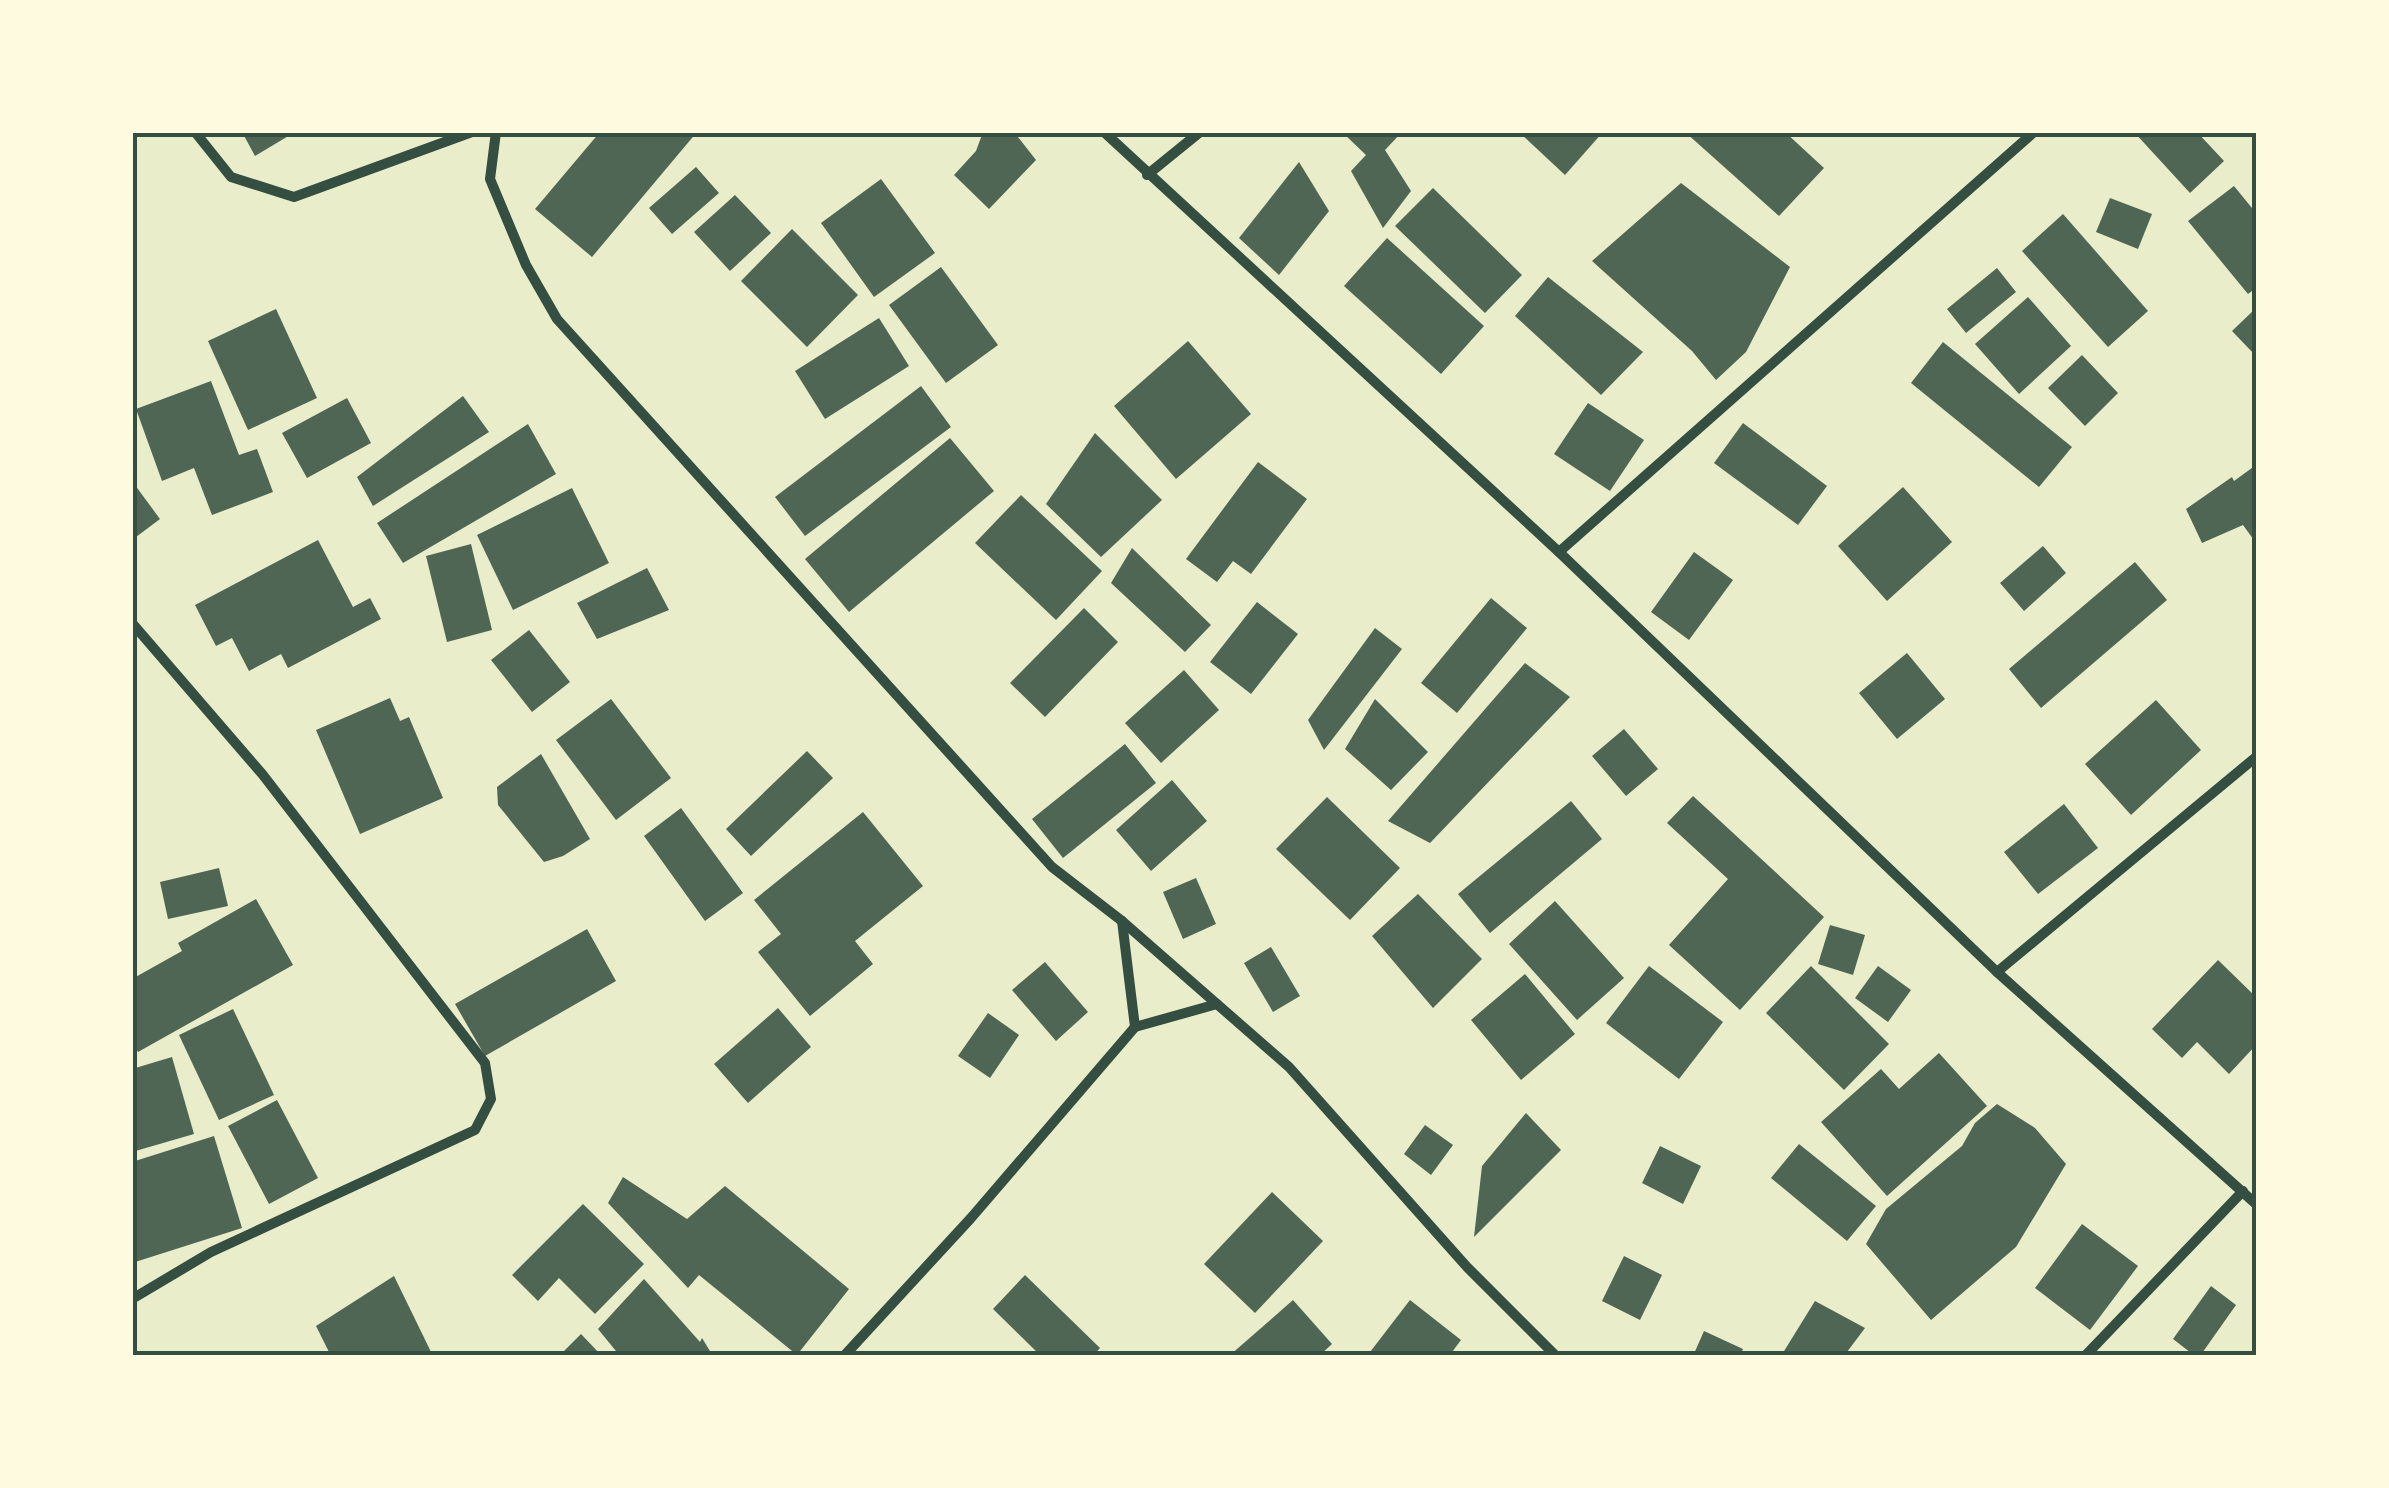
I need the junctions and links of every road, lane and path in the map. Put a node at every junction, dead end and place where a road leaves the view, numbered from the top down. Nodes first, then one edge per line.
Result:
1 (195, 132) edge
2 (472, 132) edge
3 (496, 132) edge
4 (1104, 132) edge
5 (1200, 132) edge
6 (2034, 132) edge
7 (1146, 175) junction
8 (1559, 552) junction
9 (132, 623) edge
10 (2256, 757) edge
11 (1122, 921) junction
12 (1997, 972) junction
13 (1216, 1004) junction
14 (1135, 1027) junction
15 (2243, 1191) junction
16 (2256, 1204) edge
17 (132, 1298) edge
18 (844, 1356) edge
19 (1556, 1356) edge
20 (2085, 1356) edge

1 - 2 street
3 - 11 street
4 - 7 street
5 - 7 street
6 - 8 street
7 - 8 street
8 - 12 street
9 - 17 street
10 - 12 street
11 - 13 street
11 - 14 street
12 - 15 street
13 - 14 street
13 - 19 street
14 - 18 street
15 - 16 street
15 - 20 street

